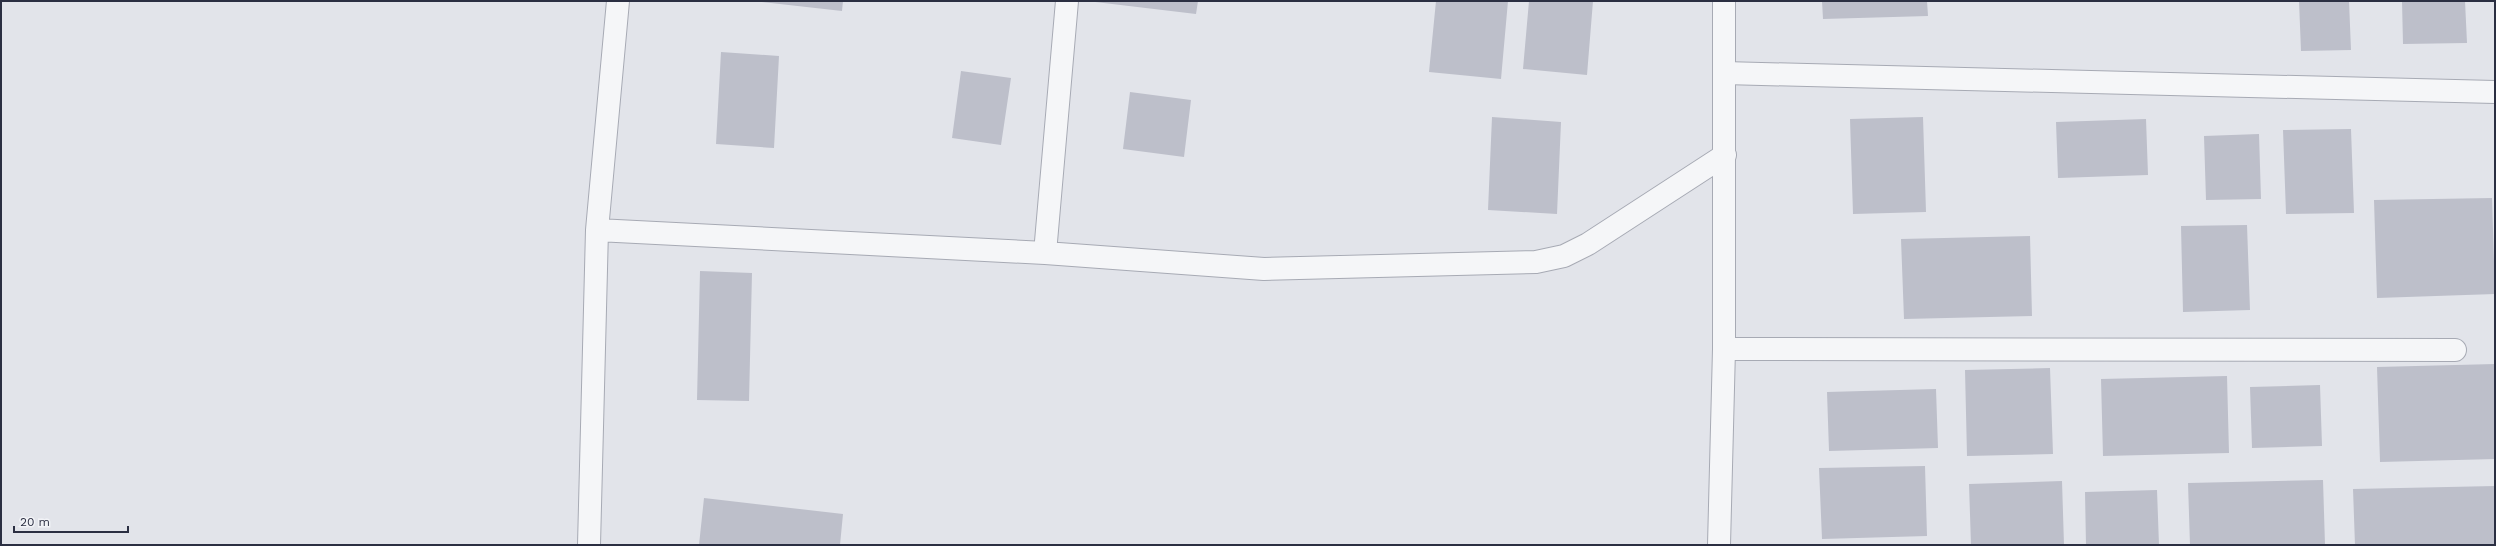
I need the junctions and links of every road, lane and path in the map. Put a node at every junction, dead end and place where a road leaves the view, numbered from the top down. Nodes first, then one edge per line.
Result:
1 (618, 1) edge
2 (1067, 1) edge
3 (1724, 1) edge
4 (1724, 73) junction
5 (2495, 92) edge
6 (1725, 155) junction
7 (597, 230) junction
8 (1045, 253) junction
9 (1724, 349) junction
10 (2455, 350) dead end
11 (589, 545) edge
12 (1719, 545) edge

1 - 7 street
2 - 8 street
3 - 4 street
4 - 5 street
4 - 6 street
6 - 8 street
6 - 9 street
7 - 8 street
7 - 11 street
9 - 10 street
9 - 12 street

